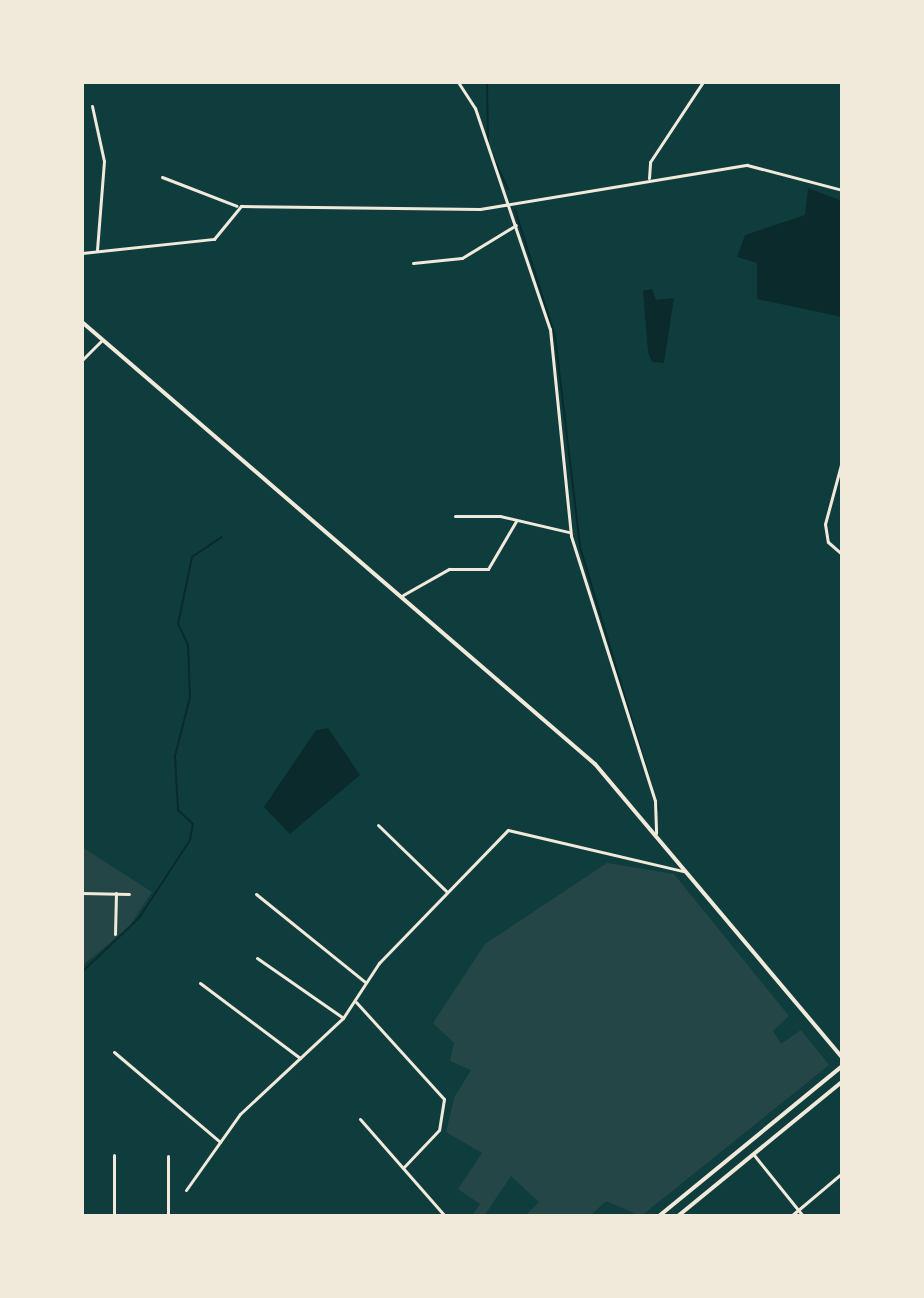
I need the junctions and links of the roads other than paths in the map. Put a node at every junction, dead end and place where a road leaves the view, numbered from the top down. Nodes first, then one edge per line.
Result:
1 (458, 82) edge
2 (703, 82) edge
3 (92, 106) dead end
4 (162, 177) dead end
5 (649, 178) junction
6 (842, 190) edge
7 (509, 204) junction
8 (241, 206) junction
9 (516, 225) junction
10 (97, 250) junction
11 (82, 253) edge
12 (413, 263) dead end
13 (82, 322) edge
14 (102, 340) junction
15 (82, 360) edge
16 (842, 461) edge
17 (455, 516) dead end
18 (516, 521) junction
19 (571, 532) junction
20 (842, 554) edge
21 (403, 595) junction
22 (378, 825) dead end
23 (656, 833) junction
24 (687, 871) junction
25 (446, 891) junction
26 (82, 893) edge
27 (116, 893) junction
28 (129, 894) dead end
29 (256, 894) dead end
30 (115, 934) dead end
31 (257, 958) dead end
32 (200, 983) dead end
33 (366, 983) junction
34 (356, 1002) junction
35 (343, 1018) junction
36 (114, 1052) dead end
37 (842, 1057) edge
38 (300, 1058) junction
39 (842, 1066) edge
40 (842, 1082) edge
41 (360, 1119) dead end
42 (220, 1142) junction
43 (114, 1155) dead end
44 (754, 1155) junction
45 (168, 1156) dead end
46 (403, 1168) junction
47 (842, 1173) edge
48 (186, 1190) dead end
49 (798, 1210) junction
50 (114, 1216) edge
51 (168, 1216) edge
52 (445, 1216) edge
53 (659, 1216) edge
54 (678, 1216) edge
55 (791, 1216) edge
56 (803, 1216) edge

1 - 7 street
2 - 5 street
3 - 10 street
4 - 8 street
5 - 6 street
5 - 7 street
7 - 8 street
7 - 9 street
8 - 10 street
9 - 12 street
9 - 19 street
10 - 11 street
13 - 14 main road
14 - 15 street
14 - 21 main road
16 - 20 street
17 - 18 street
18 - 19 street
18 - 21 street
19 - 23 street
21 - 23 main road
22 - 25 street
23 - 24 main road
24 - 25 street
24 - 37 main road
25 - 33 street
26 - 27 street
27 - 28 street
27 - 30 street
29 - 33 street
31 - 35 street
32 - 38 street
33 - 34 street
34 - 35 street
34 - 46 street
35 - 38 street
36 - 42 street
38 - 42 street
39 - 53 main road
40 - 44 main road
41 - 46 street
42 - 48 street
43 - 50 street
44 - 49 street
44 - 54 main road
45 - 51 street
46 - 52 street
47 - 49 street
49 - 55 street
49 - 56 street

